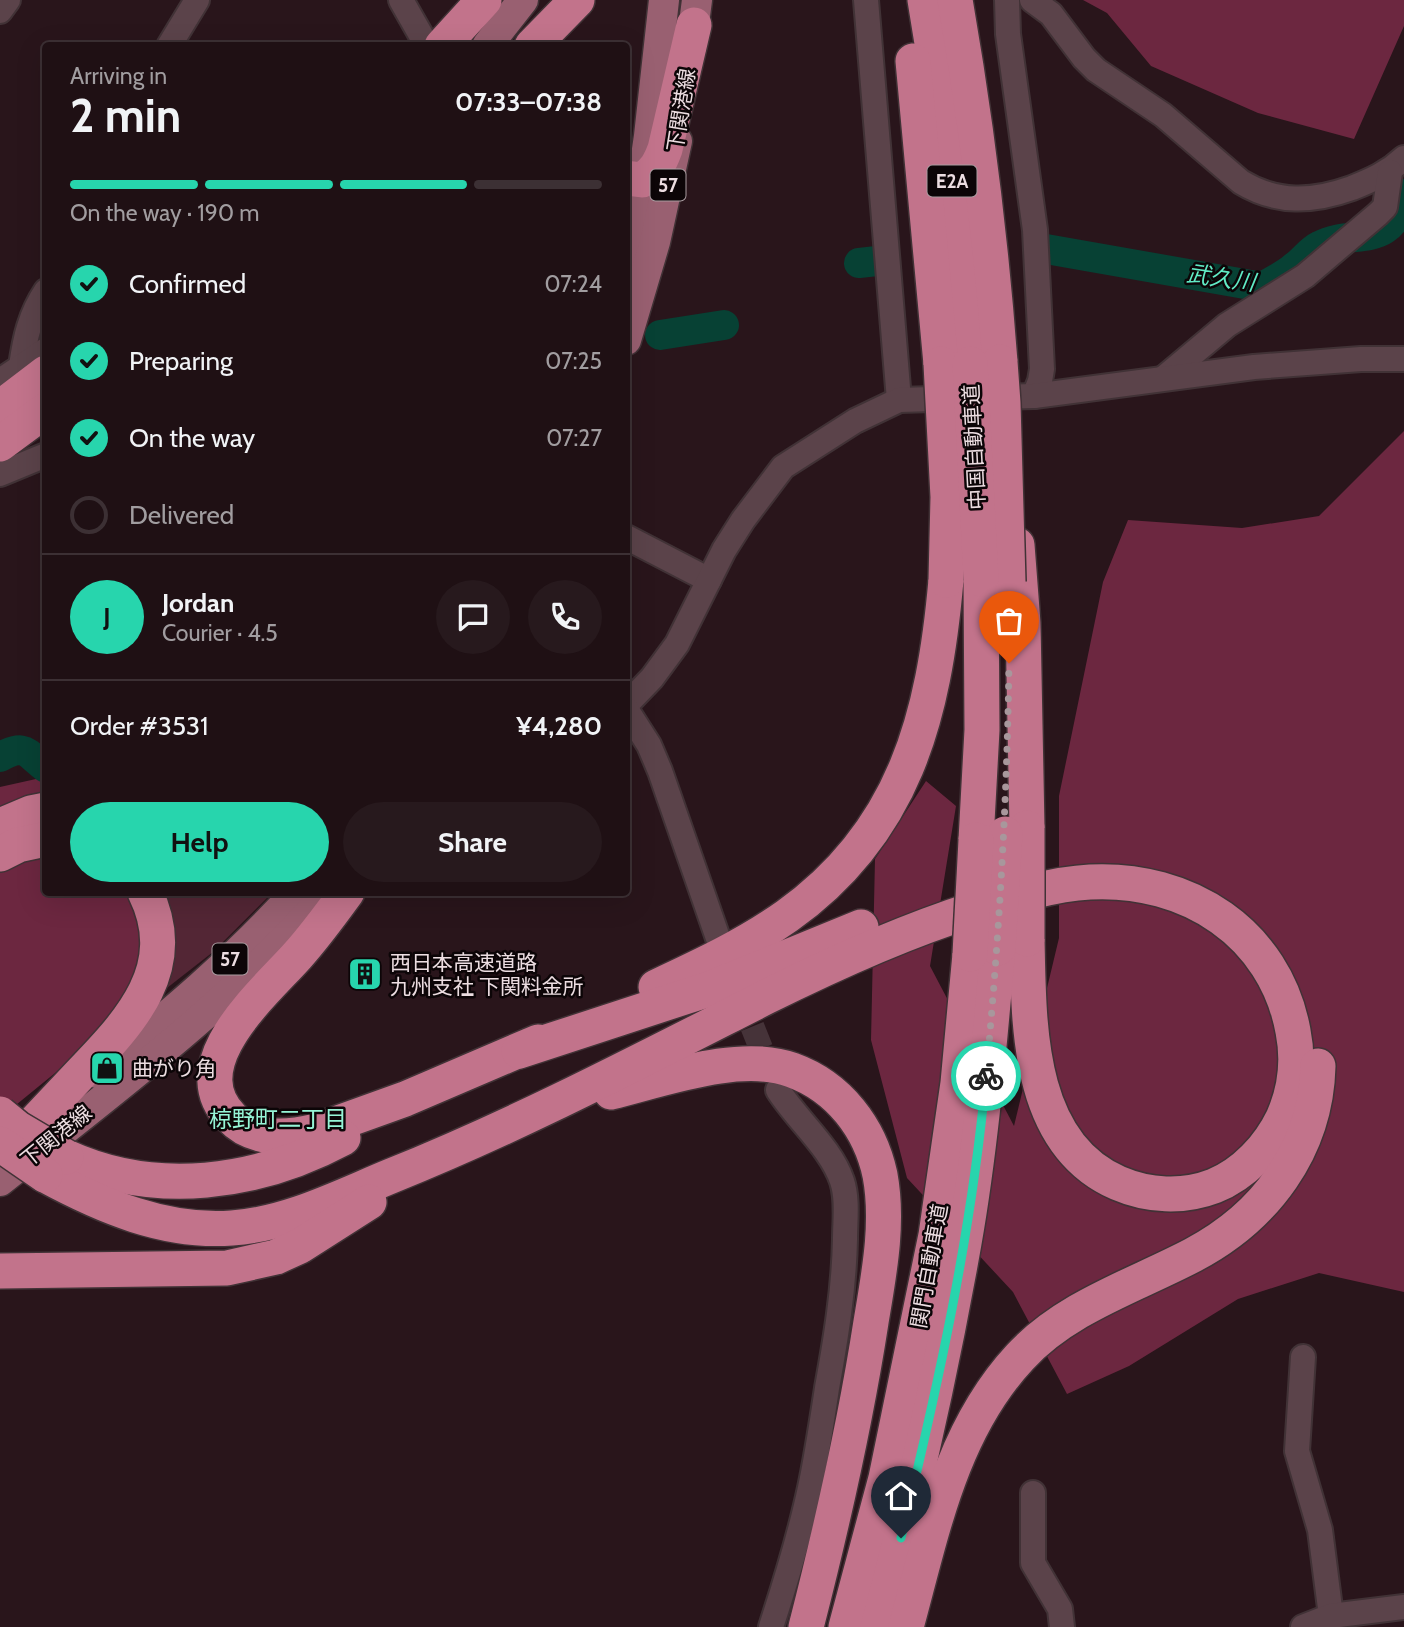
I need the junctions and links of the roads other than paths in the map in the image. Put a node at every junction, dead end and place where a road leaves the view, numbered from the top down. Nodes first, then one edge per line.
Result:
1 (8, 0) edge
2 (197, 0) edge
3 (401, 0) edge
4 (523, 0) edge
5 (577, 0) edge
6 (664, 0) edge
7 (866, 0) edge
8 (906, 0) edge
9 (925, 0) edge
10 (956, 0) edge
11 (1007, 0) edge
12 (1032, 0) edge
13 (481, 3) edge
14 (0, 10) edge
15 (695, 13) edge
16 (171, 42) edge
17 (424, 42) edge
18 (426, 42) edge
19 (490, 42) edge
20 (536, 42) edge
21 (1397, 165) edge
22 (634, 179) edge
23 (630, 234) edge
24 (42, 298) edge
25 (630, 326) edge
26 (1404, 359) edge
27 (970, 363) junction
28 (33, 370) edge
29 (1164, 378) junction
30 (0, 381) edge
31 (1019, 399) junction
32 (898, 400) junction
33 (0, 408) edge
34 (42, 413) edge
35 (0, 443) edge
36 (42, 455) edge
37 (0, 474) edge
38 (630, 539) edge
39 (709, 580) junction
40 (995, 580) junction
41 (630, 703) edge
42 (630, 714) edge
43 (42, 811) edge
44 (0, 826) edge
45 (1003, 834) junction
46 (42, 840) edge
47 (0, 854) edge
48 (987, 894) joint
49 (146, 896) edge
50 (292, 896) edge
51 (324, 896) edge
52 (344, 896) edge
53 (719, 941) dead end
54 (998, 947) junction
55 (160, 1022) junction
56 (519, 1051) junction
57 (85, 1069) junction
58 (778, 1090) tunnel mouth
59 (405, 1099) junction
60 (553, 1106) junction
61 (0, 1114) edge
62 (34, 1123) junction
63 (0, 1132) edge
64 (0, 1146) edge
65 (430, 1161) junction
66 (55, 1166) junction
67 (0, 1181) edge
68 (0, 1271) edge
69 (1303, 1357) dead end
70 (1033, 1493) dead end
71 (1404, 1607) edge
72 (1341, 1622) edge
73 (771, 1627) edge
74 (806, 1627) edge
75 (846, 1627) edge
76 (878, 1627) edge
77 (906, 1627) edge
78 (1062, 1627) edge
79 (1303, 1627) edge

1 - 14 street
2 - 16 street
3 - 17 street
4 - 19 main road
5 - 20 highway
6 - 22 main road, 下関港線 / 57
7 - 32 street
8 - 27 highway
9 - 27 highway, 中国自動車道 / E2A
10 - 27 highway, 中国自動車道 / E2A
11 - 31 street
12 - 21 street
13 - 18 highway
15 - 22 highway
15 - 25 main road, 下関港線 / 57
21 - 29 street
22 - 23 main road, 下関港線 / 57
24 - 28 street
26 - 29 street
27 - 31 highway, 中国自動車道 / E2A, bridge
27 - 40 highway, 中国自動車道 / E2A, bridge
27 - 56 highway, bridge
28 - 30 street
28 - 33 highway
29 - 31 street
31 - 32 street
31 - 40 highway, 中国自動車道 / E2A, bridge
31 - 45 highway
32 - 39 street
34 - 35 highway
36 - 37 street
38 - 39 street
39 - 41 street
40 - 45 highway, 中国自動車道 / E2A
42 - 53 street
43 - 44 highway
45 - 48 highway, 中国自動車道 / E2A, bridge
45 - 54 highway, bridge
46 - 47 highway
48 - 54 highway, 関門自動車道 / E2A, bridge
49 - 57 highway
50 - 55 main road, 下関港線 / 57
51 - 67 main road, 下関港線 / 57
52 - 59 highway
54 - 60 highway
54 - 75 highway, 関門自動車道 / E2A
54 - 76 highway, 関門自動車道 / E2A
55 - 57 main road
55 - 62 main road, 下関港線 / 57
56 - 59 highway
56 - 77 highway
57 - 62 highway
57 - 63 main road
58 - 73 street
59 - 66 highway
60 - 65 highway
60 - 74 highway
61 - 66 highway, bridge
62 - 64 main road, 下関港線 / 57
64 - 66 highway, bridge
65 - 66 highway
65 - 68 highway
69 - 72 street
70 - 78 street
71 - 72 street
72 - 79 street

